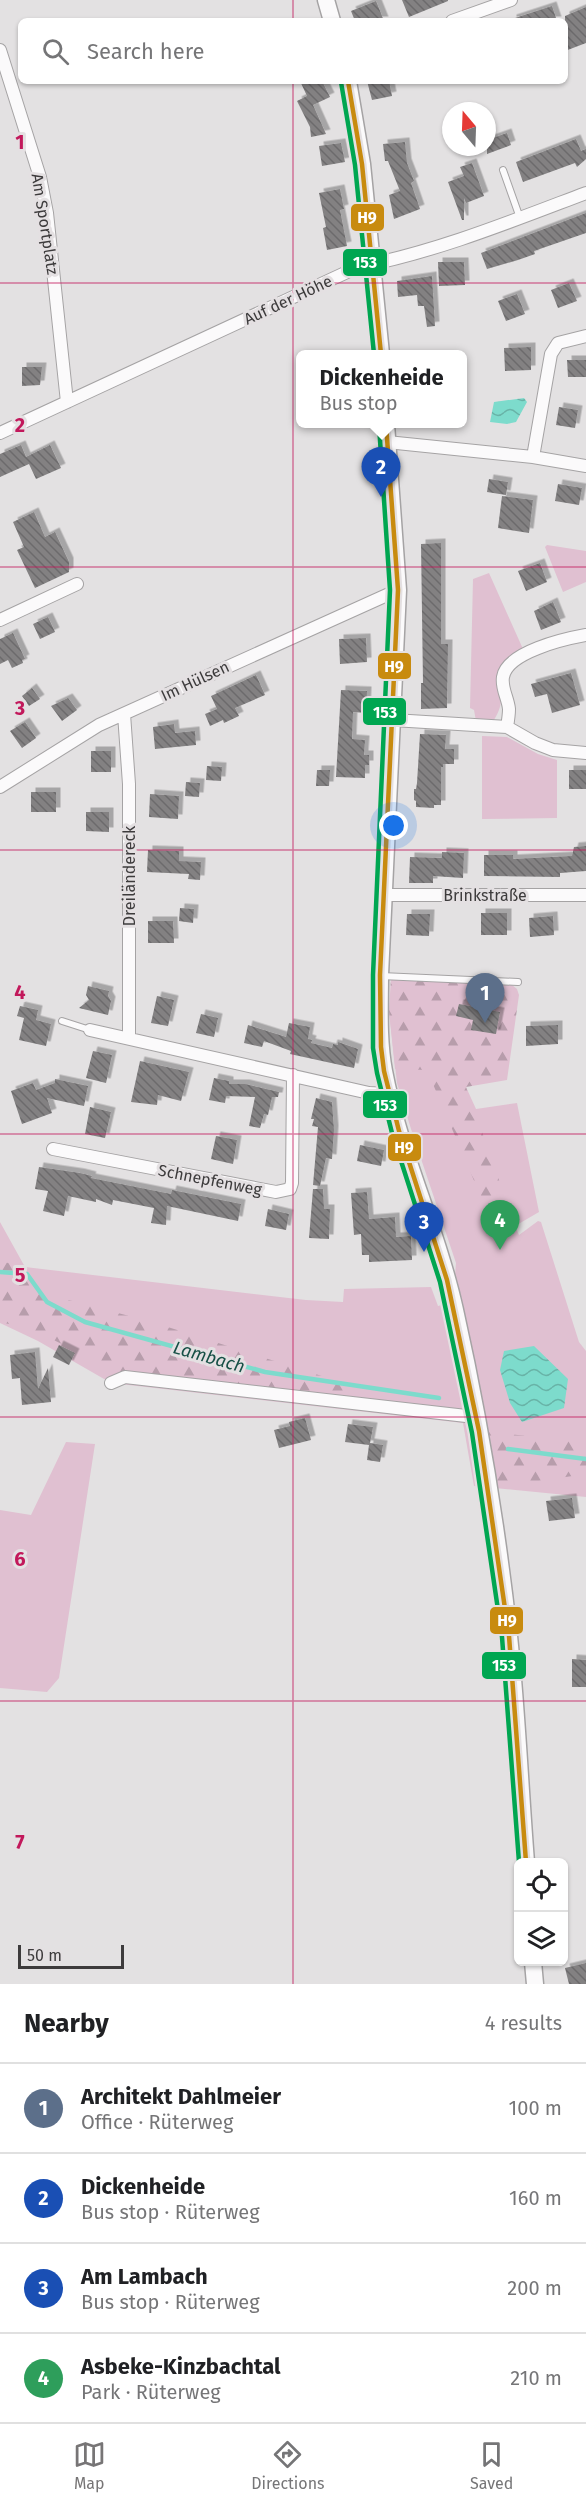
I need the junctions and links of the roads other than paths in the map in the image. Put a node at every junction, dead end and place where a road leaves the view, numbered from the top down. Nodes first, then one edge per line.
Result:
1 (326, 0) edge
2 (511, 0) edge
3 (331, 18) edge
4 (460, 18) edge
5 (0, 51) edge
6 (349, 84) edge
7 (503, 170) dead end
8 (586, 193) edge
9 (520, 218) junction
10 (372, 264) junction
11 (586, 336) edge
12 (381, 350) edge
13 (67, 402) junction
14 (386, 428) edge
15 (0, 433) edge
16 (387, 442) junction
17 (533, 457) junction
18 (586, 466) edge
19 (77, 584) dead end
20 (398, 590) junction
21 (0, 620) edge
22 (586, 635) edge
23 (124, 714) junction
24 (393, 720) junction
25 (507, 727) junction
26 (586, 753) edge
27 (0, 788) edge
28 (384, 895) junction
29 (586, 895) edge
30 (380, 975) junction
31 (518, 982) dead end
32 (62, 1021) dead end
33 (90, 1030) joint
34 (129, 1038) junction
35 (293, 1075) junction
36 (389, 1094) junction
37 (53, 1149) dead end
38 (111, 1383) dead end
39 (475, 1418) junction
40 (526, 1858) edge
41 (533, 1966) edge
42 (535, 1984) edge

1 - 3 street
2 - 4 street
5 - 13 street, Am Sportplatz
6 - 10 street
7 - 9 lane
8 - 9 street, Auf der Höhe
9 - 10 street, Auf der Höhe
10 - 12 street
10 - 13 street, Auf der Höhe
11 - 17 street
13 - 15 street, Auf der Höhe
14 - 16 street
16 - 17 street
16 - 20 street
17 - 18 street
19 - 21 street
20 - 23 street, Im Hülsen
20 - 24 street
22 - 25 street
23 - 27 street, Im Hülsen
23 - 34 street, Dreiländereck
24 - 25 street
24 - 28 street
25 - 26 street
28 - 29 street, Brinkstraße
28 - 30 street
30 - 31 lane
30 - 36 street
32 - 33 lane
33 - 34 street
34 - 35 street
35 - 36 street
35 - 37 street, Schnepfenweg
36 - 39 street
38 - 39 street
39 - 40 street
41 - 42 street

